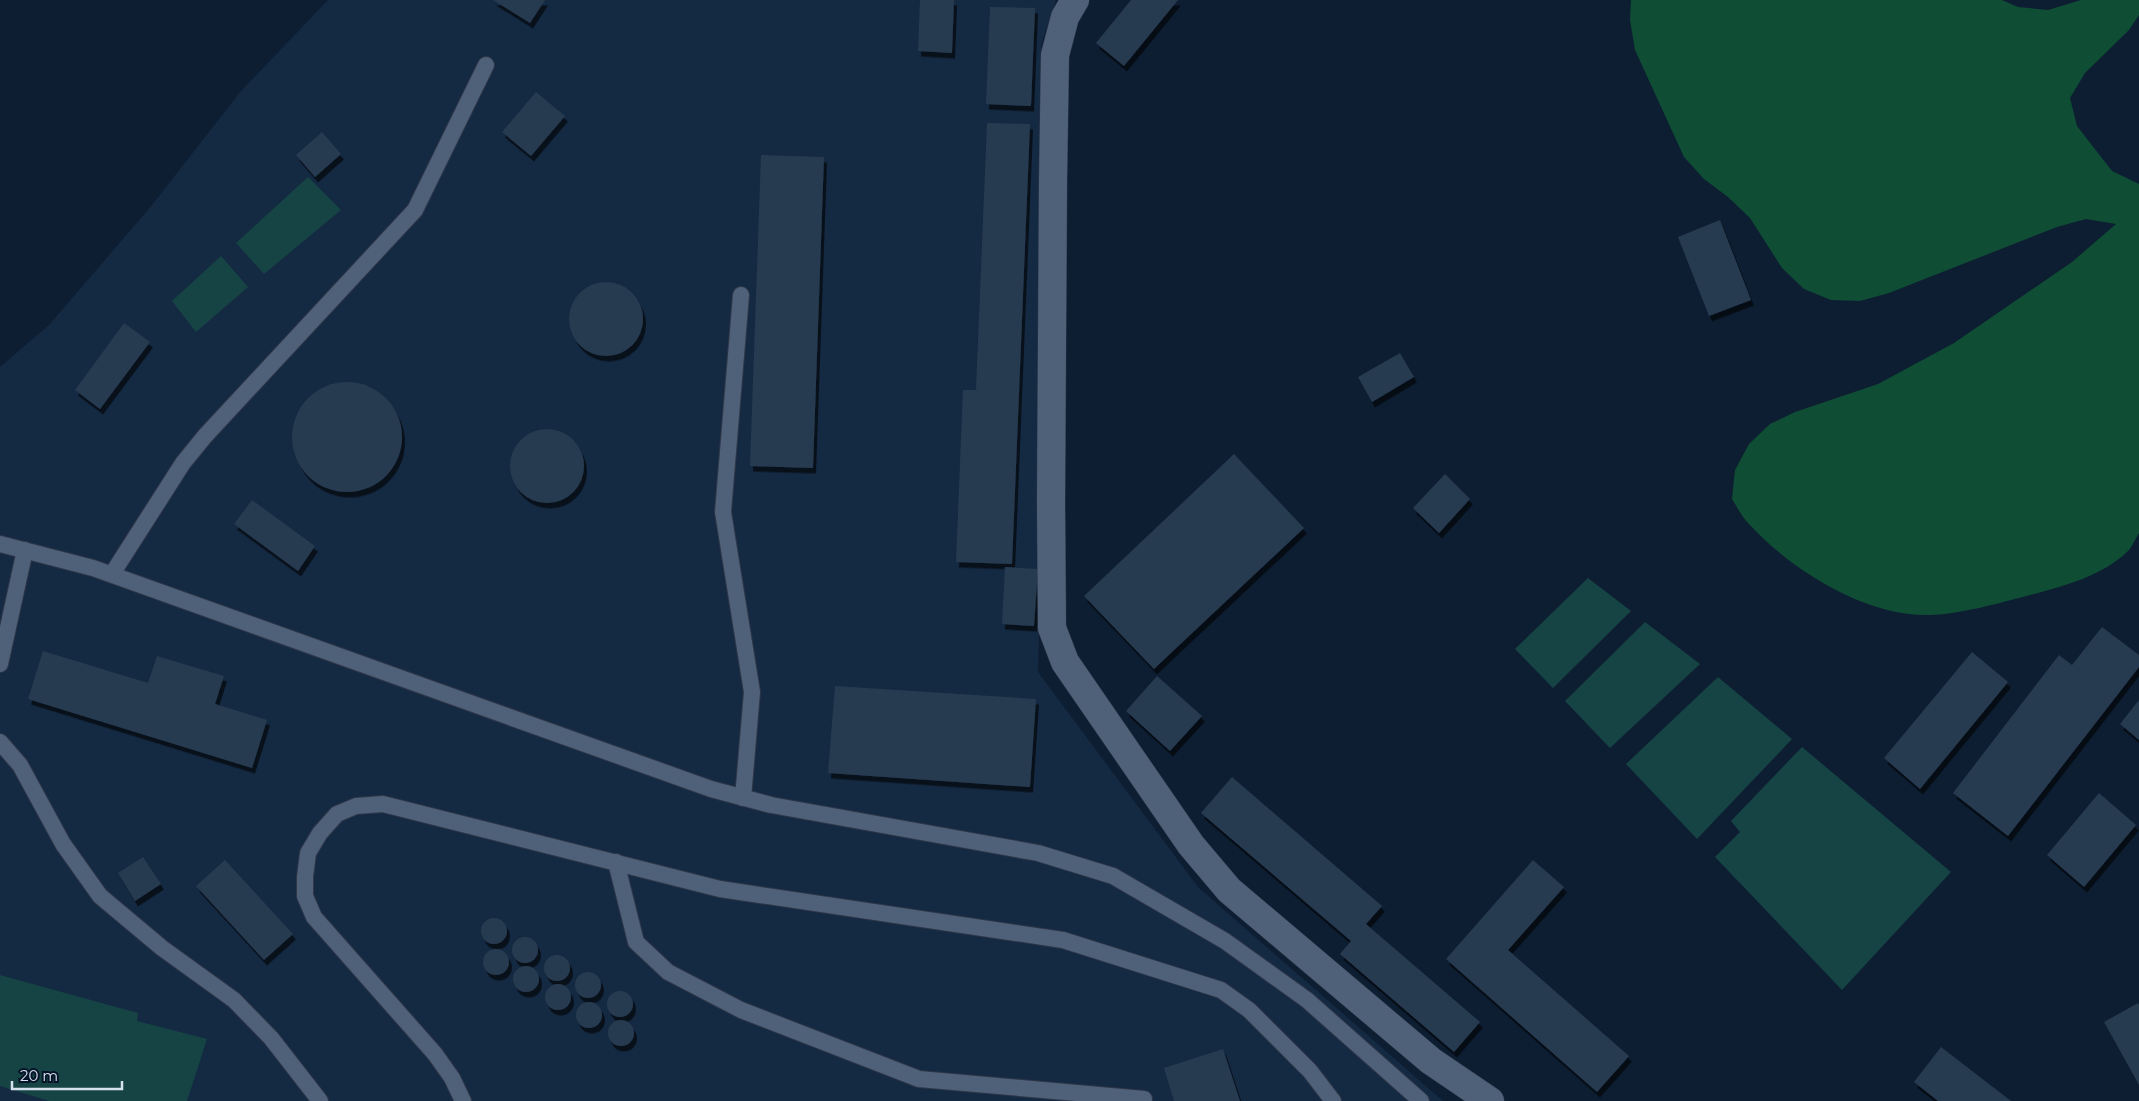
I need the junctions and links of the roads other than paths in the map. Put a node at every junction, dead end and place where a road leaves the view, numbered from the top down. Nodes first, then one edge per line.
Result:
1 (1074, 0) edge
2 (486, 65) dead end
3 (740, 295) dead end
4 (0, 544) edge
5 (25, 550) junction
6 (112, 574) junction
7 (0, 664) edge
8 (0, 742) edge
9 (743, 798) junction
10 (616, 862) junction
11 (1144, 1098) dead end
12 (320, 1101) edge
13 (463, 1101) edge
14 (1333, 1101) edge
15 (1421, 1101) edge
16 (1490, 1101) edge

1 - 16 street
2 - 6 lane
3 - 9 lane
4 - 5 lane
5 - 6 lane
5 - 7 lane
6 - 9 lane
8 - 12 lane
9 - 15 lane
10 - 11 lane
10 - 13 lane
10 - 14 lane

